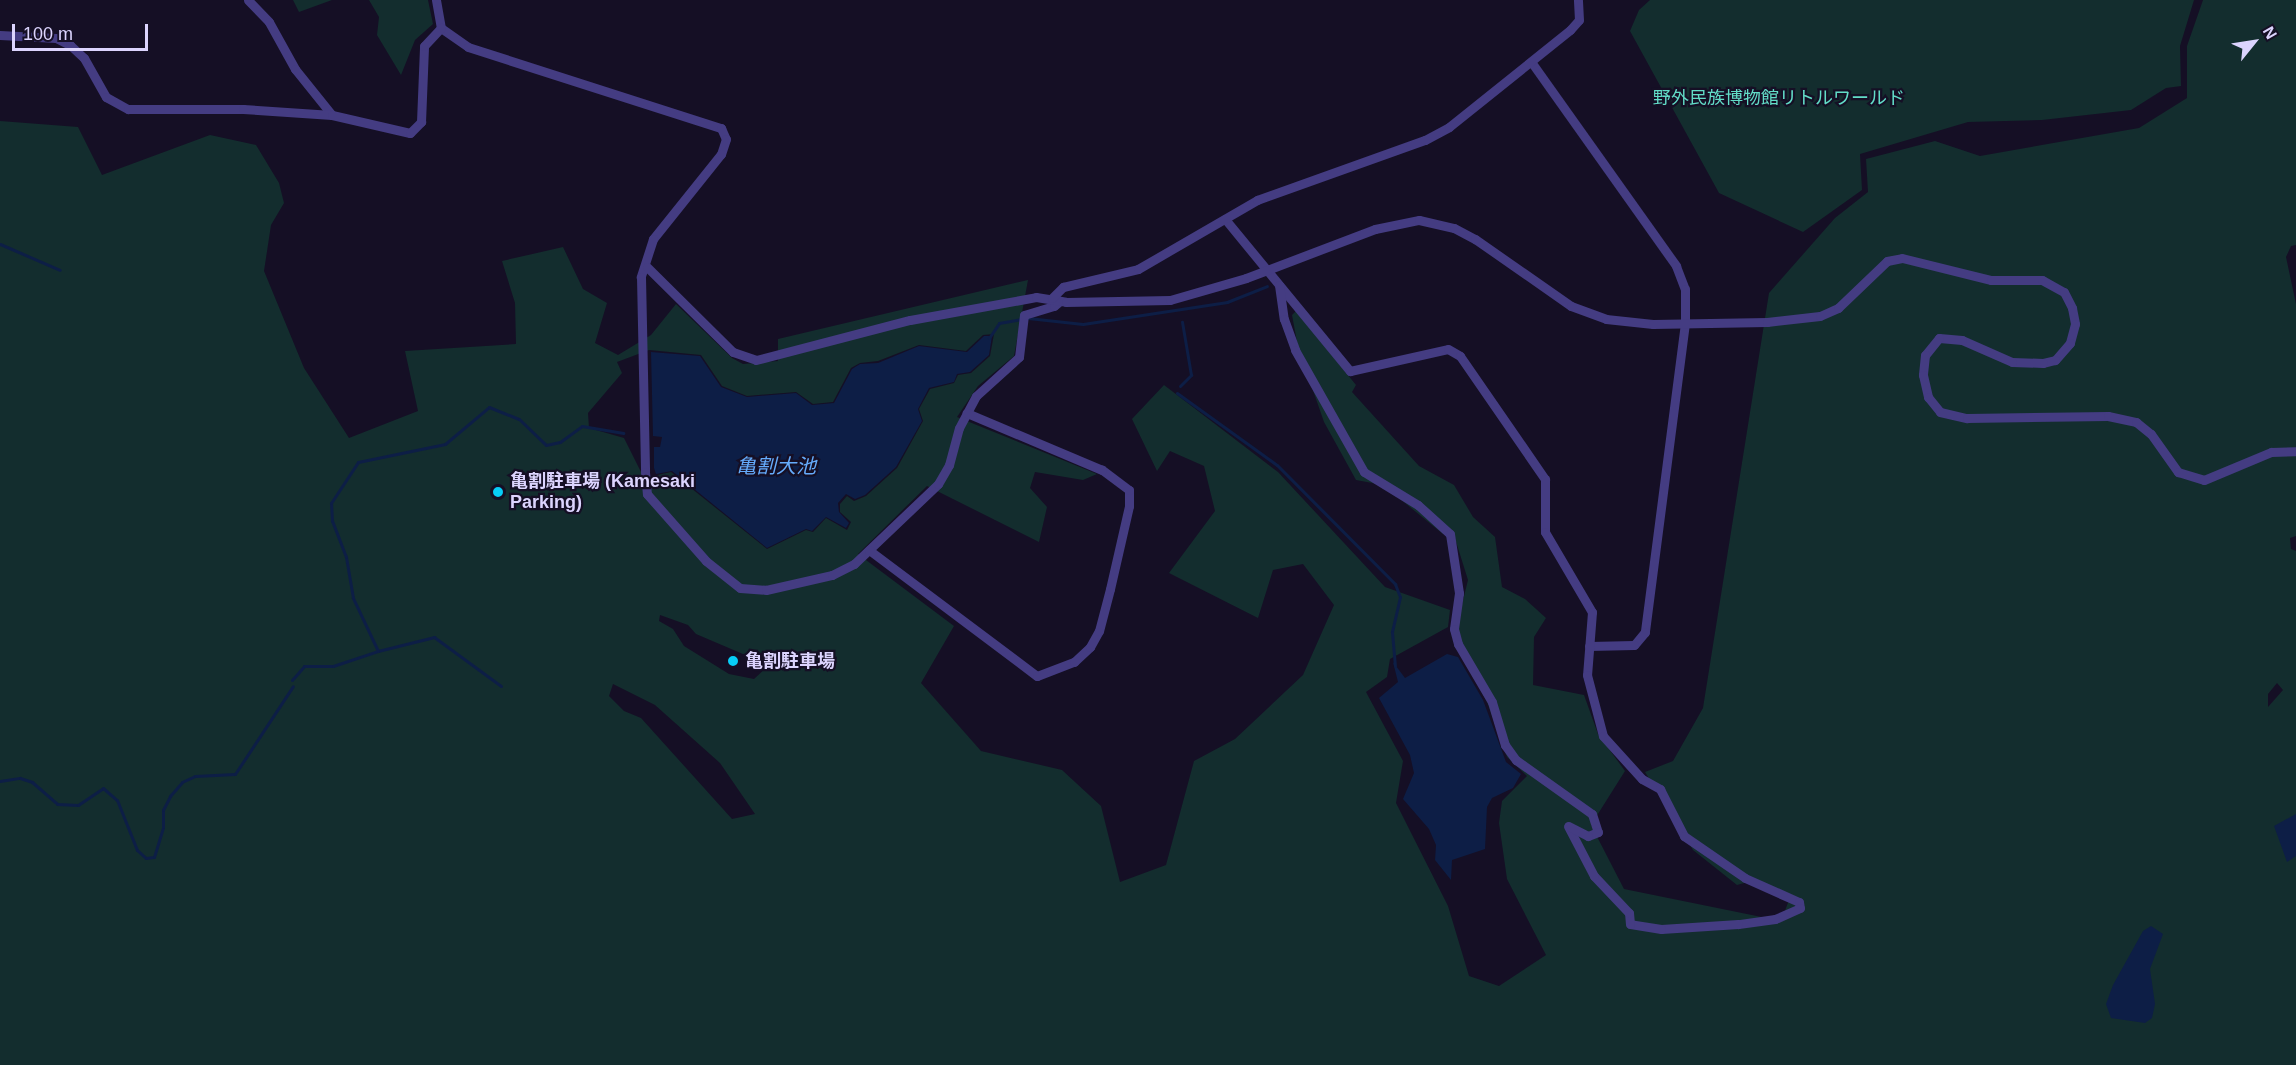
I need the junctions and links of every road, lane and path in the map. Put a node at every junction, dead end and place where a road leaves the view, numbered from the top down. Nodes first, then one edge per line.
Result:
1 (248, 0) edge
2 (436, 0) edge
3 (1578, 0) edge
4 (441, 28) junction
5 (0, 35) edge
6 (1532, 63) junction
7 (333, 115) junction
8 (1225, 219) junction
9 (647, 267) junction
10 (1267, 270) junction
11 (1279, 285) junction
12 (1056, 299) junction
13 (1685, 323) junction
14 (967, 413) junction
15 (2296, 451) edge
16 (869, 550) junction
17 (1589, 646) junction

1 - 7 street
2 - 4 street
3 - 6 street
4 - 7 street
4 - 9 street
5 - 7 street
6 - 8 street
6 - 13 street
8 - 10 street
8 - 12 street
9 - 12 street
9 - 16 street
10 - 11 street
10 - 12 street
10 - 13 street
11 - 17 street
11 - 17 street
12 - 14 street
13 - 15 street
13 - 17 street
14 - 16 street
14 - 16 street

